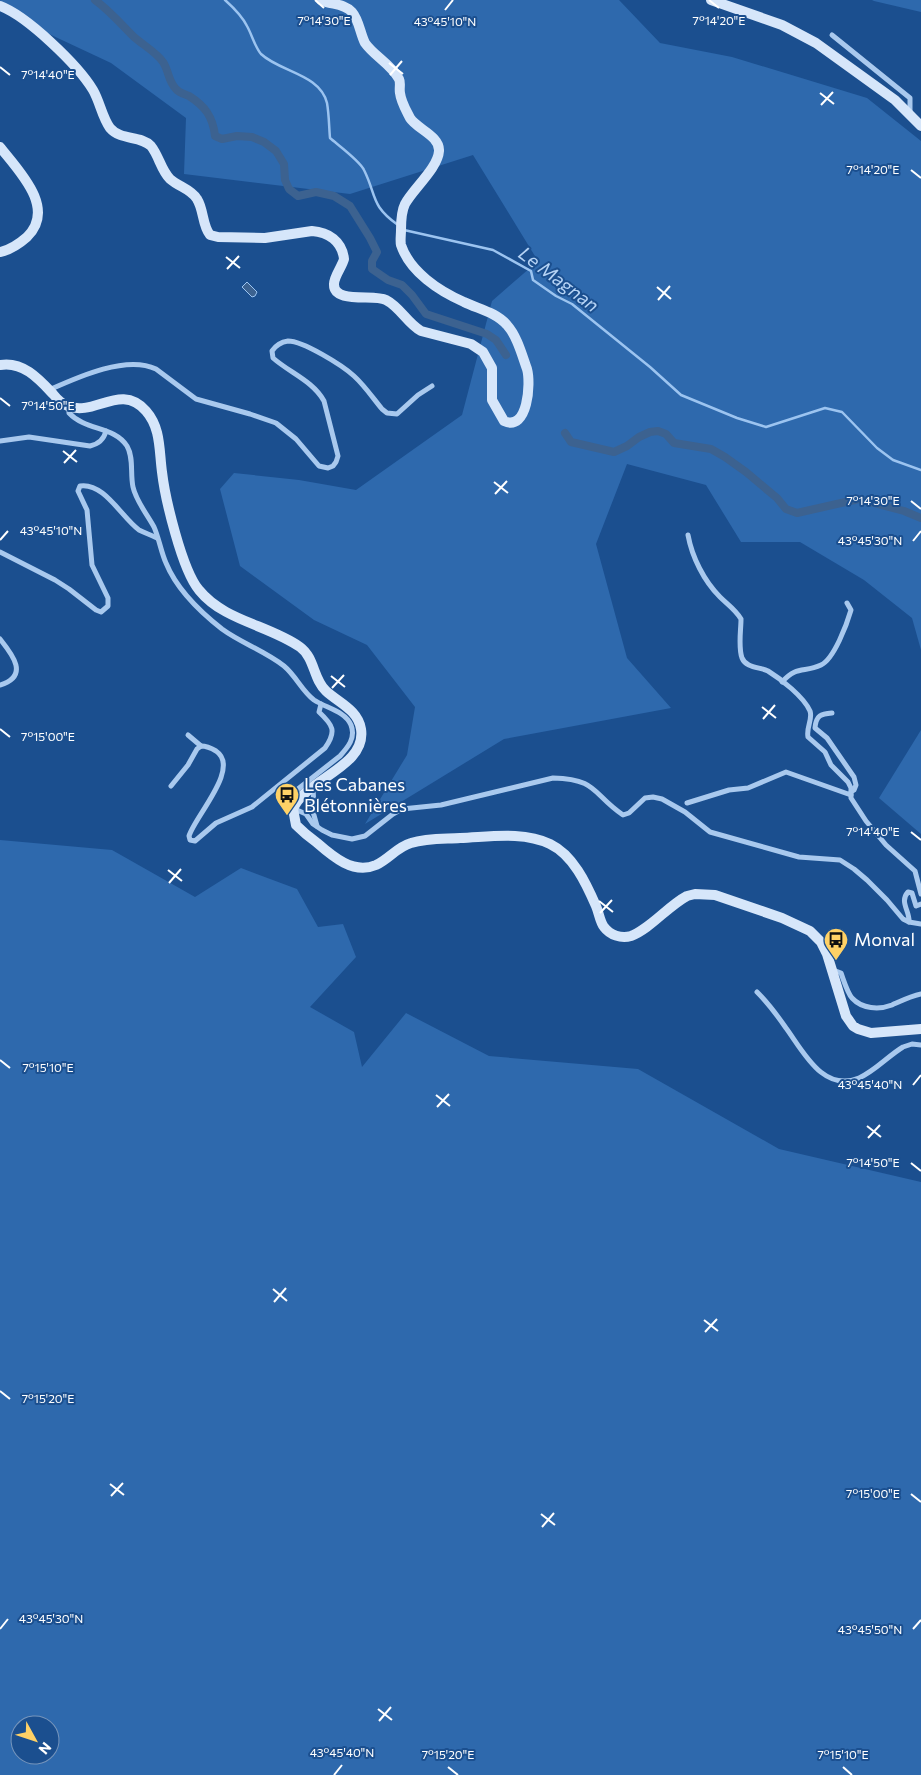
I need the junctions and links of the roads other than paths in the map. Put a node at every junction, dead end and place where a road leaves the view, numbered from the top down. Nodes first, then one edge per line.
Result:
1 (321, 0) edge
2 (712, 0) edge
3 (0, 6) edge
4 (832, 35) dead end
5 (910, 116) junction
6 (921, 126) edge
7 (0, 147) edge
8 (0, 252) edge
9 (0, 365) edge
10 (432, 386) dead end
11 (49, 390) junction
12 (69, 407) junction
13 (106, 430) junction
14 (0, 440) edge
15 (688, 535) dead end
16 (157, 538) junction
17 (0, 552) edge
18 (847, 603) dead end
19 (0, 639) edge
20 (782, 682) junction
21 (0, 685) edge
22 (321, 704) junction
23 (832, 714) dead end
24 (188, 735) dead end
25 (201, 746) junction
26 (171, 786) dead end
27 (313, 787) junction
28 (851, 794) junction
29 (302, 796) junction
30 (687, 802) dead end
31 (293, 809) junction
32 (314, 813) junction
33 (317, 827) junction
34 (921, 894) edge
35 (921, 904) edge
36 (909, 922) junction
37 (921, 924) edge
38 (833, 970) junction
39 (757, 992) dead end
40 (921, 994) edge
41 (921, 1029) edge
42 (921, 1045) edge

1 - 3 street
2 - 5 street
4 - 5 street
5 - 6 street
7 - 8 street
9 - 11 street
10 - 11 street
11 - 12 street
12 - 13 street
12 - 27 street
13 - 14 street
13 - 16 street
15 - 20 street
16 - 17 street
16 - 22 street
18 - 20 street
19 - 21 street
20 - 28 street
22 - 25 street
22 - 31 street
23 - 28 street
24 - 25 street
25 - 26 street
27 - 29 street
27 - 32 street
28 - 30 street
28 - 34 street
29 - 31 street
29 - 32 street
31 - 33 street
31 - 38 street
32 - 33 street
33 - 36 street
35 - 36 street
36 - 37 street
38 - 40 street
38 - 41 street
39 - 42 street

